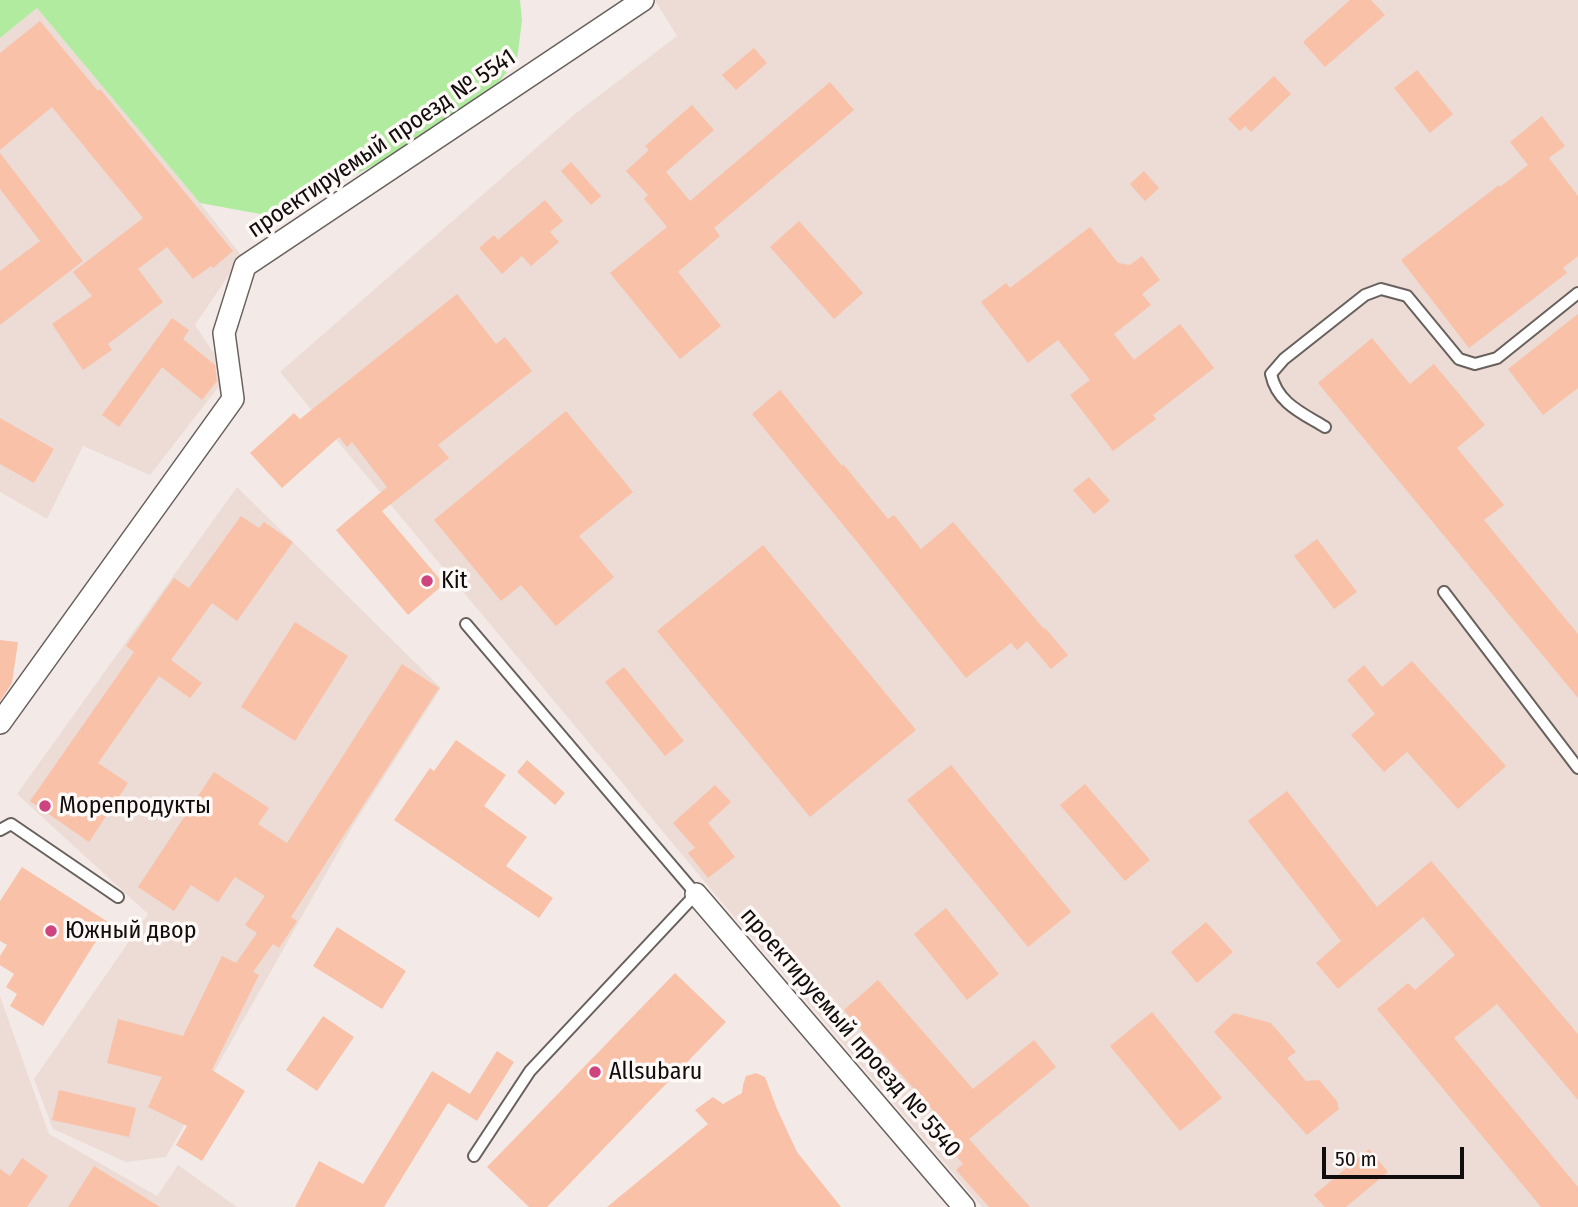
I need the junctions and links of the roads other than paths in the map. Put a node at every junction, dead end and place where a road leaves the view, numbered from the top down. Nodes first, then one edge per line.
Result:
1 (643, 0) edge
2 (1578, 293) edge
3 (1325, 427) dead end
4 (1444, 592) dead end
5 (466, 624) dead end
6 (0, 723) edge
7 (1578, 768) edge
8 (0, 830) edge
9 (696, 894) junction
10 (118, 897) dead end
11 (474, 1156) dead end
12 (964, 1207) edge

1 - 6 street, проектируемый проезд № 5541
2 - 3 lane
4 - 7 lane
5 - 9 lane
8 - 10 lane
9 - 11 lane
9 - 12 street, проектируемый проезд № 5540

